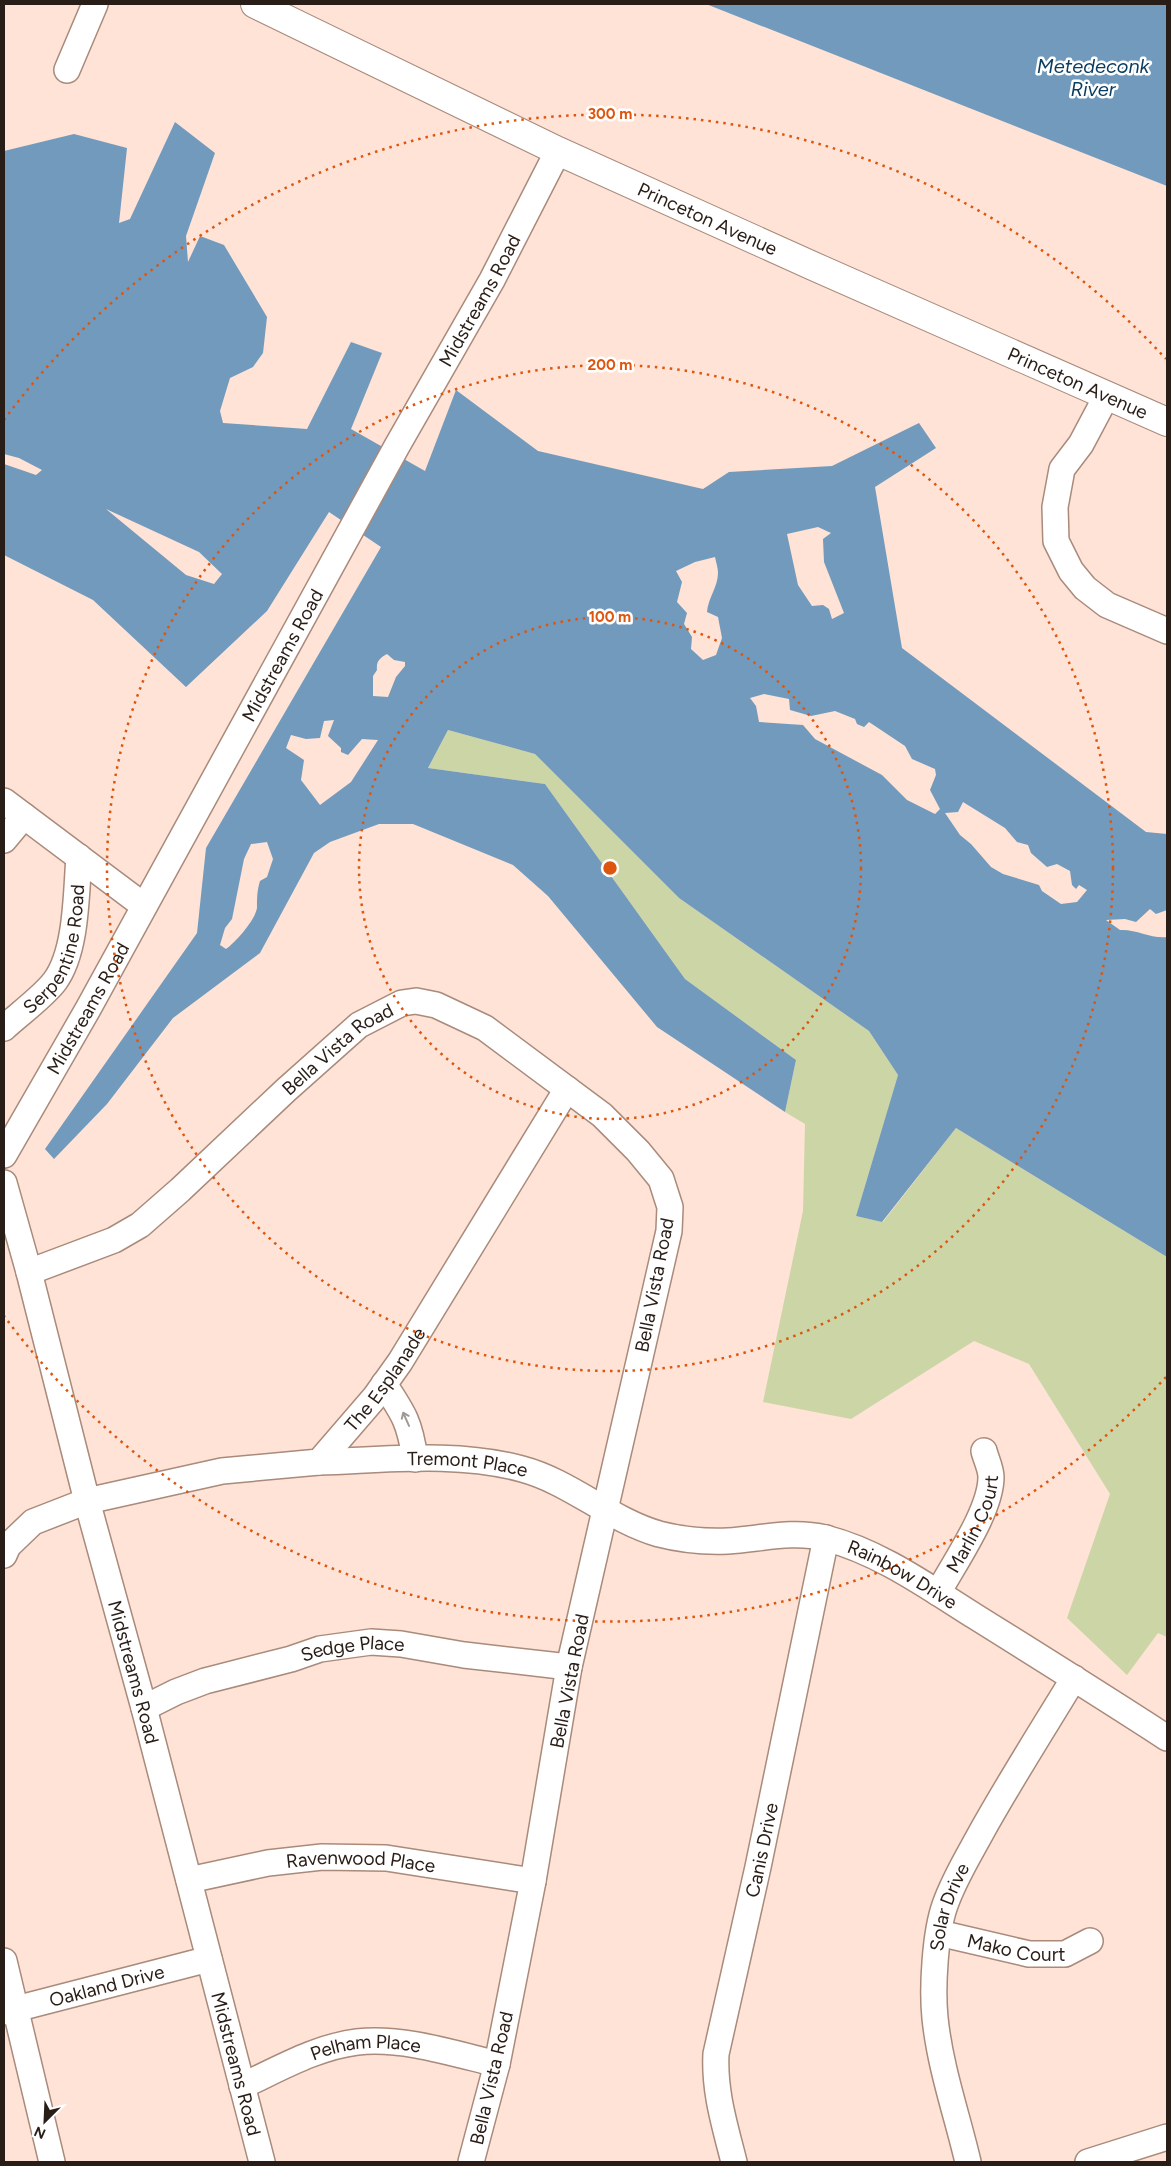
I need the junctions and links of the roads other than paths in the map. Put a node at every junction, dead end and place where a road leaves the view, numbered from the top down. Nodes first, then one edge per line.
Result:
1 (95, 4) edge
2 (255, 4) edge
3 (67, 70) dead end
4 (558, 151) junction
5 (1107, 395) junction
6 (1167, 422) edge
7 (1167, 631) edge
8 (4, 801) edge
9 (24, 816) junction
10 (4, 840) edge
11 (79, 857) junction
12 (144, 906) junction
13 (4, 1028) edge
14 (567, 1090) junction
15 (10, 1127) edge
16 (4, 1155) edge
17 (4, 1182) edge
18 (29, 1272) junction
19 (384, 1384) junction
20 (984, 1451) dead end
21 (415, 1459) junction
22 (319, 1462) junction
23 (87, 1500) junction
24 (605, 1511) junction
25 (826, 1538) junction
26 (4, 1555) edge
27 (938, 1593) junction
28 (569, 1667) junction
29 (1074, 1678) junction
30 (144, 1708) junction
31 (1167, 1738) edge
32 (189, 1880) junction
33 (533, 1881) junction
34 (939, 1933) junction
35 (1090, 1941) dead end
36 (209, 1959) junction
37 (4, 1961) edge
38 (10, 2011) edge
39 (497, 2064) junction
40 (242, 2086) junction
41 (1167, 2136) edge
42 (52, 2162) edge
43 (262, 2162) edge
44 (471, 2162) edge
45 (734, 2162) edge
46 (968, 2162) edge
47 (1088, 2162) edge

1 - 3 street
2 - 4 main road, Princeton Avenue
4 - 5 main road, Princeton Avenue
4 - 12 street, Midstreams Road
5 - 6 main road, Princeton Avenue
5 - 7 street
8 - 9 street
9 - 10 street
9 - 11 street
11 - 12 street
11 - 13 street, Serpentine Road
12 - 15 street, Midstreams Road
14 - 18 street, Bella Vista Road
14 - 19 street, The Esplanade
14 - 24 street, Bella Vista Road
15 - 16 street, Midstreams Road
17 - 18 street, Midstreams Road
18 - 23 street, Midstreams Road
21 -> 19 street
19 - 22 street, The Esplanade
20 - 27 street, Marlin Court
21 - 22 street, Tremont Place
21 - 24 street, Tremont Place
22 - 23 street
23 - 26 street
23 - 30 street, Midstreams Road
24 - 25 street, Rainbow Drive
24 - 28 street, Bella Vista Road
25 - 27 street, Rainbow Drive
25 - 45 street, Canis Drive
27 - 29 street, Rainbow Drive
28 - 30 street, Sedge Place
28 - 33 street, Bella Vista Road
29 - 31 street, Rainbow Drive
29 - 34 street, Solar Drive
30 - 32 street, Midstreams Road
32 - 33 street, Ravenwood Place
32 - 36 street, Midstreams Road
33 - 39 street, Bella Vista Road
34 - 35 street, Mako Court
34 - 46 street, Solar Drive
36 - 38 street, Oakland Drive
36 - 40 street, Midstreams Road
37 - 38 street
38 - 42 street
39 - 40 street, Pelham Place
39 - 44 street, Bella Vista Road
40 - 43 street, Midstreams Road
41 - 47 street

